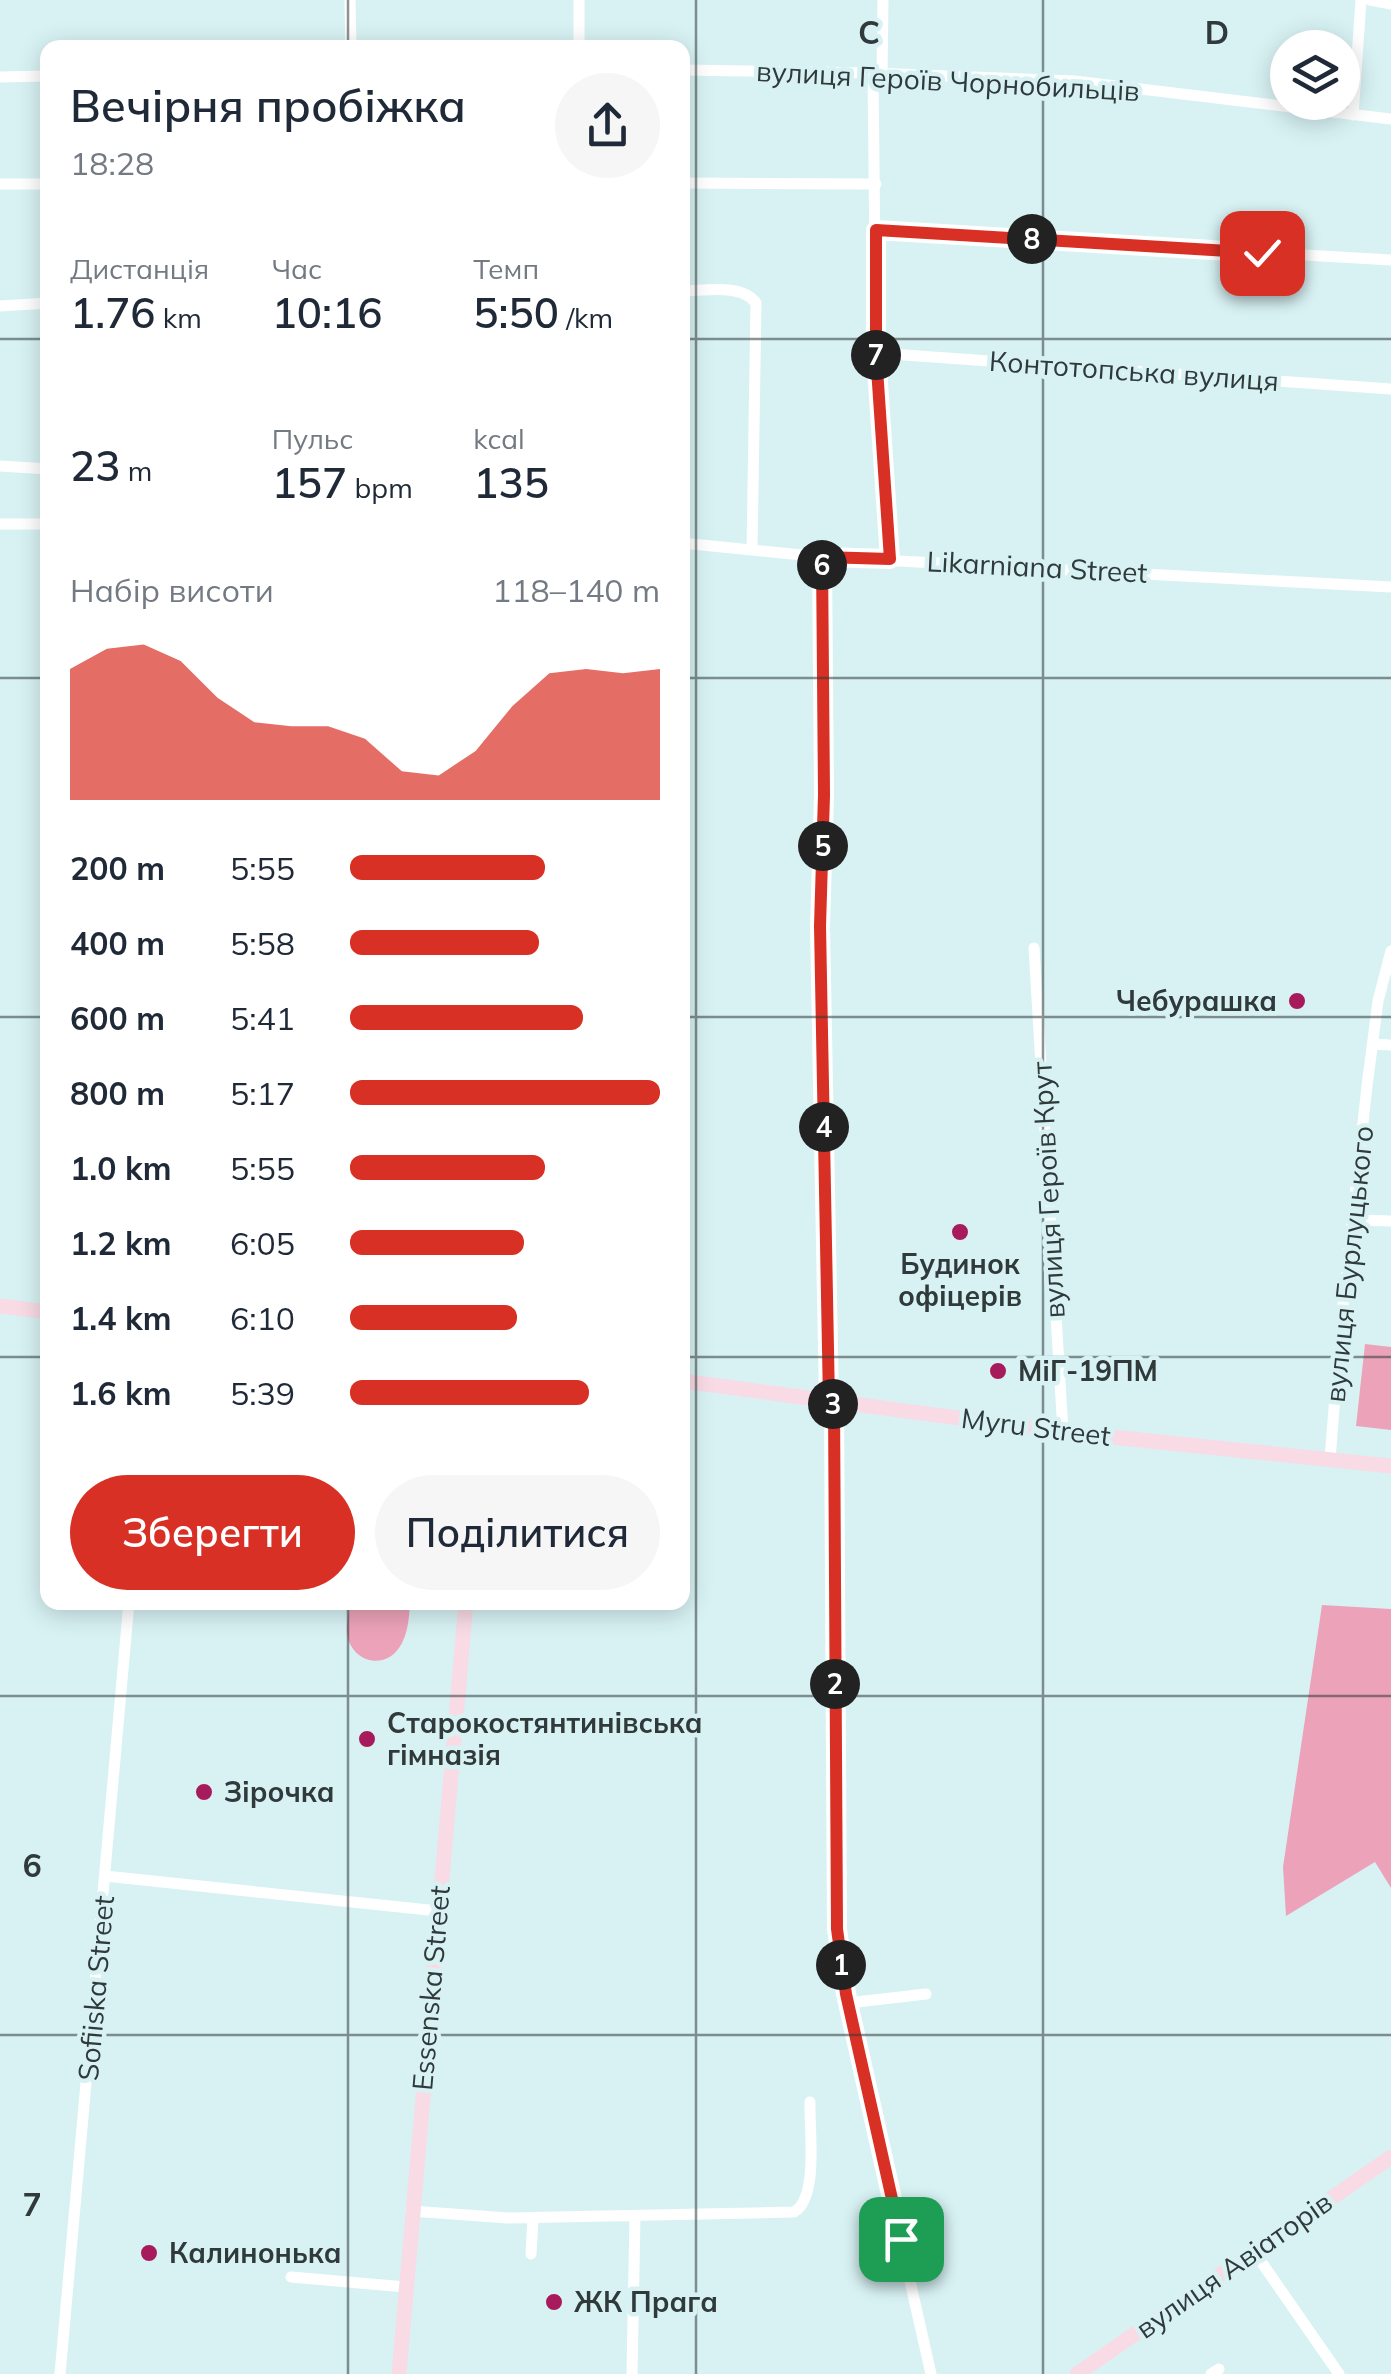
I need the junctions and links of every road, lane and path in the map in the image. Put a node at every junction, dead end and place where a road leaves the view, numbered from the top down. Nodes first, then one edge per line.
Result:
1 (350, 0) edge
2 (579, 0) edge
3 (882, 0) edge
4 (1361, 0) edge
5 (1370, 0) edge
6 (1391, 4) edge
7 (1359, 30) edge
8 (351, 40) edge
9 (579, 40) edge
10 (690, 70) edge
11 (878, 73) junction
12 (40, 76) edge
13 (0, 77) edge
14 (1270, 105) edge
15 (1360, 116) edge
16 (1391, 119) edge
17 (690, 183) edge
18 (0, 184) edge
19 (40, 184) edge
20 (876, 184) junction
21 (876, 230) junction
22 (1391, 260) edge
23 (690, 291) edge
24 (40, 304) edge
25 (0, 306) edge
26 (876, 354) junction
27 (1391, 389) edge
28 (0, 466) edge
29 (40, 468) edge
30 (0, 524) edge
31 (40, 524) edge
32 (690, 544) edge
33 (752, 550) junction
34 (822, 557) junction
35 (890, 559) junction
36 (1391, 587) edge
37 (1034, 948) dead end
38 (1391, 951) edge
39 (1373, 1044) junction
40 (1391, 1045) edge
41 (1354, 1220) junction
42 (1391, 1222) edge
43 (0, 1306) edge
44 (40, 1311) edge
45 (690, 1382) edge
46 (831, 1402) junction
47 (1064, 1432) junction
48 (1330, 1459) junction
49 (1391, 1466) edge
50 (128, 1610) edge
51 (465, 1610) edge
52 (104, 1876) junction
53 (438, 1912) junction
54 (926, 1994) dead end
55 (848, 2003) junction
56 (810, 2102) dead end
57 (1391, 2156) edge
58 (411, 2211) junction
59 (635, 2216) junction
60 (533, 2218) junction
61 (1254, 2250) junction
62 (531, 2254) dead end
63 (292, 2277) dead end
64 (405, 2287) junction
65 (60, 2374) edge
66 (399, 2374) edge
67 (632, 2374) edge
68 (931, 2374) edge
69 (1077, 2374) edge
70 (1339, 2374) edge

1 - 8 street
2 - 9 street
3 - 11 street
4 - 7 street
5 - 6 street
10 - 11 street, вулиця Героїв Чорнобильців
11 - 14 street, вулиця Героїв Чорнобильців
11 - 20 street
12 - 13 street
15 - 16 street, вулиця Героїв Чорнобильців
17 - 20 street
18 - 19 street
20 - 21 street
21 - 22 street
21 - 26 street
23 - 33 street
24 - 25 street
26 - 27 street, Контотопська вулиця
26 - 35 street
28 - 29 street
30 - 31 street
32 - 33 street, Likarniana Street
33 - 34 street, Likarniana Street
34 - 35 street, Likarniana Street
34 - 46 street
35 - 36 street, Likarniana Street
37 - 47 street, вулиця Героїв Крут
38 - 39 street, вулиця Бурлуцького
39 - 40 street
39 - 41 street, вулиця Бурлуцького
41 - 42 street
41 - 48 street, вулиця Бурлуцького
43 - 44 street
45 - 46 street, Myru Street
46 - 47 street, Myru Street
46 - 55 street
47 - 48 street, Myru Street
48 - 49 street, Myru Street
50 - 52 street, Sofiiska Street
51 - 53 street, Essenska Street
52 - 53 street
52 - 65 street, Sofiiska Street
53 - 58 street, Essenska Street
54 - 55 street
55 - 68 street
56 - 59 street
57 - 61 street, вулиця Авіаторів
58 - 60 street
58 - 64 street, Essenska Street
59 - 60 street
59 - 67 street
60 - 62 street
61 - 69 street, вулиця Авіаторів
61 - 70 street
63 - 64 street
64 - 66 street, Essenska Street

